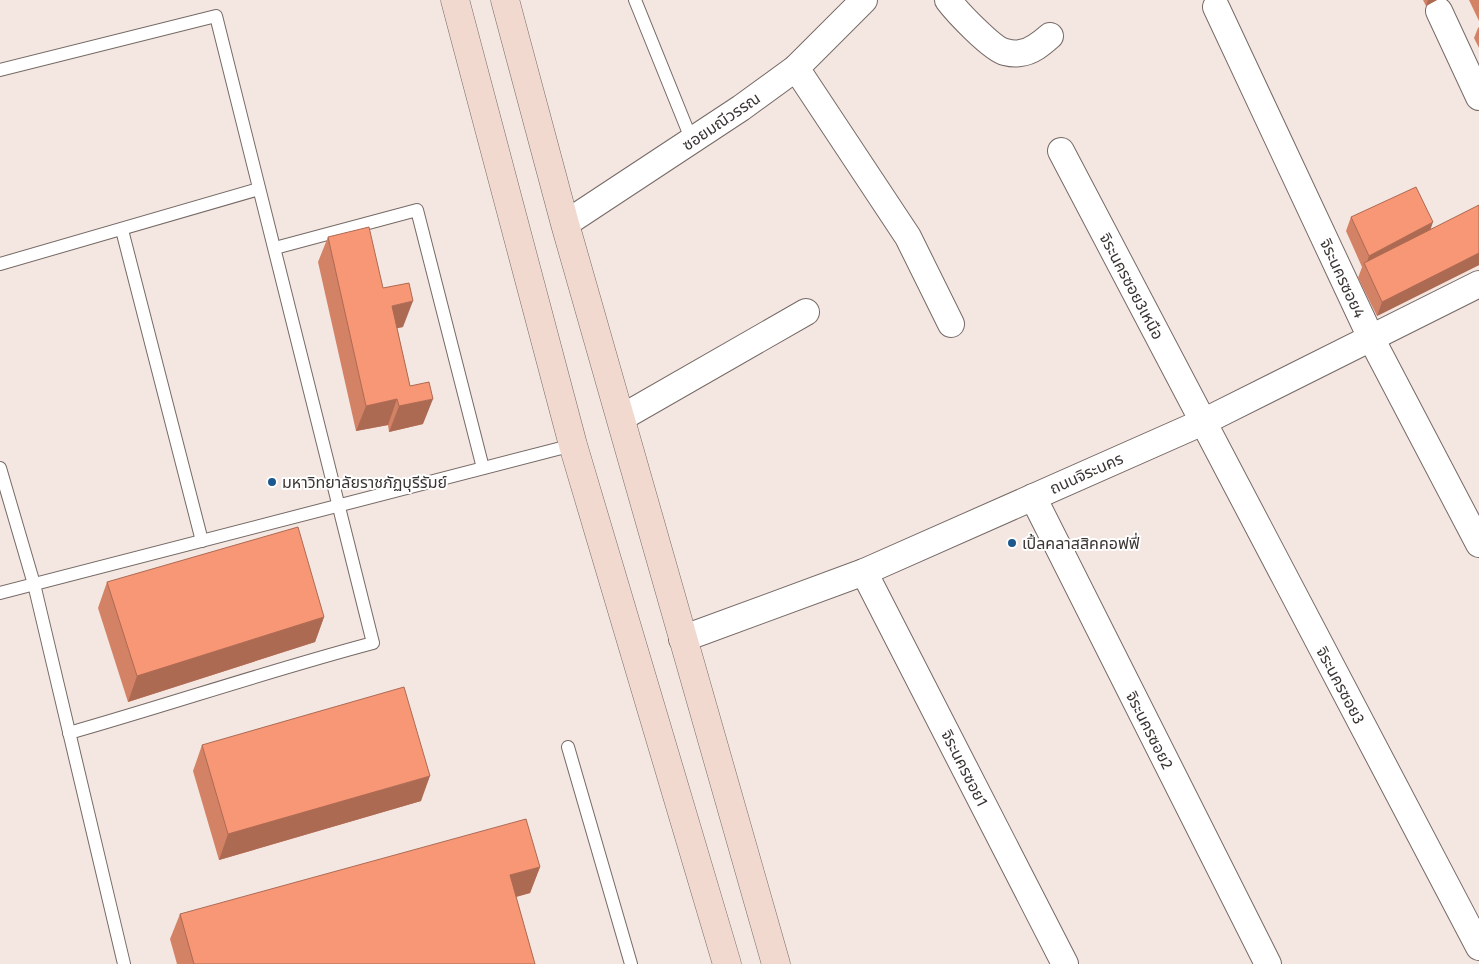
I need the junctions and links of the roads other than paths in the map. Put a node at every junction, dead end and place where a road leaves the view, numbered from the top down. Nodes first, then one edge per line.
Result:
1 (456, 0) edge
2 (505, 0) edge
3 (635, 0) edge
4 (864, 0) edge
5 (948, 0) edge
6 (1216, 7) dead end
7 (1439, 10) dead end
8 (1050, 36) dead end
9 (796, 68) junction
10 (0, 70) edge
11 (1479, 97) edge
12 (692, 141) junction
13 (1061, 151) dead end
14 (259, 189) junction
15 (565, 224) junction
16 (122, 230) junction
17 (275, 248) junction
18 (0, 264) edge
19 (1479, 284) edge
20 (806, 312) dead end
21 (951, 324) dead end
22 (1371, 338) junction
23 (622, 418) junction
24 (1203, 422) junction
25 (573, 444) junction
26 (0, 468) edge
27 (483, 468) junction
28 (1033, 496) junction
29 (338, 506) junction
30 (202, 541) junction
31 (1479, 544) edge
32 (864, 572) junction
33 (34, 584) junction
34 (0, 593) edge
35 (682, 638) junction
36 (69, 733) junction
37 (568, 747) dead end
38 (1479, 948) edge
39 (124, 964) edge
40 (631, 964) edge
41 (728, 964) edge
42 (776, 964) edge
43 (1065, 964) edge
44 (1268, 964) edge

1 - 25 main road
2 - 15 main road
3 - 12 lane
4 - 9 street, ซอยมณีวรรณ
5 - 8 street
6 - 22 street, จิระนครซอย4
7 - 11 street
9 - 12 street, ซอยมณีวรรณ
9 - 21 street
10 - 14 lane
12 - 15 street, ซอยมณีวรรณ
13 - 24 street, จิระนครซอย3เหนือ
14 - 16 lane
14 - 17 lane
15 - 23 main road
16 - 18 lane
16 - 30 lane
17 - 27 lane
17 - 29 lane
19 - 22 street, ถนนจิระนคร
20 - 23 street
22 - 24 street, ถนนจิระนคร
22 - 31 street, จิระนครซอย4
23 - 35 main road
24 - 28 street, ถนนจิระนคร
24 - 38 street, จิระนครซอย3
25 - 27 lane
25 - 41 main road
26 - 33 lane
27 - 29 lane
28 - 32 street, ถนนจิระนคร
28 - 44 street, จิระนครซอย2
29 - 30 lane
29 - 36 lane
30 - 33 lane
32 - 35 street, ถนนจิระนคร
32 - 43 street, จิระนครซอย1
33 - 34 lane
33 - 36 lane
35 - 42 main road
36 - 39 lane
37 - 40 lane

